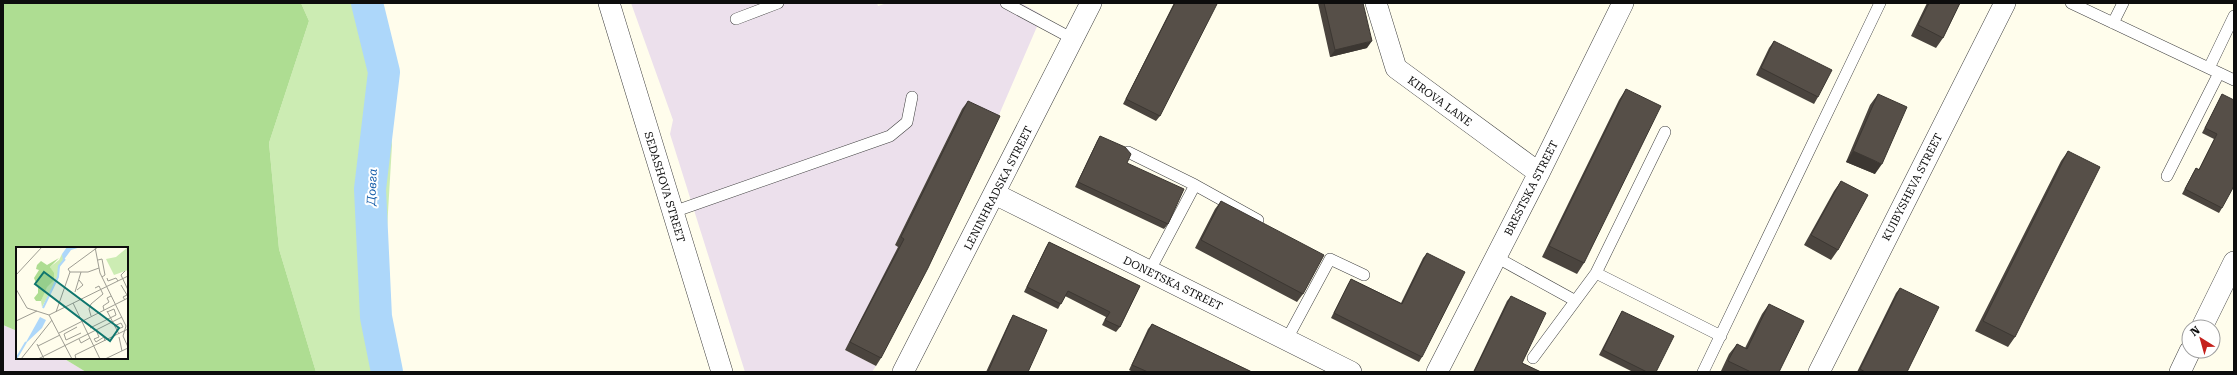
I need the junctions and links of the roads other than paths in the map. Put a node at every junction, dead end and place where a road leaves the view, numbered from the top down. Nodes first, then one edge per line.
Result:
1 (609, 3) edge
2 (778, 3) edge
3 (1006, 3) edge
4 (1091, 3) edge
5 (1376, 3) edge
6 (1622, 3) edge
7 (1880, 3) edge
8 (2005, 3) edge
9 (2072, 3) edge
10 (2123, 3) edge
11 (2234, 16) edge
12 (736, 19) dead end
13 (2113, 23) junction
14 (1073, 39) junction
15 (2214, 71) junction
16 (2234, 80) edge
17 (912, 97) dead end
18 (1665, 132) dead end
19 (1128, 152) edge
20 (1539, 173) junction
21 (2167, 176) dead end
22 (1195, 185) junction
23 (995, 194) junction
24 (673, 212) junction
25 (1258, 220) edge
26 (1496, 257) junction
27 (2234, 262) edge
28 (1149, 272) junction
29 (1596, 273) junction
30 (1364, 276) dead end
31 (1574, 300) junction
32 (2206, 319) edge
33 (1720, 336) junction
34 (1287, 339) junction
35 (1533, 358) dead end
36 (2186, 359) edge
37 (1822, 371) edge
38 (722, 372) edge
39 (903, 372) edge
40 (1351, 372) edge
41 (1437, 372) edge
42 (1703, 372) edge
43 (2180, 372) edge

1 - 24 street, SEDASHOVA STREET
2 - 12 lane
3 - 14 lane
4 - 14 street, LENINHRADSKA STREET
5 - 20 street, KIROVA LANE
6 - 20 street, BRESTSKA STREET
7 - 33 lane
8 - 37 street, KUIBYSHEVA STREET
9 - 13 lane
10 - 13 lane
11 - 15 lane
13 - 15 lane
14 - 23 street, LENINHRADSKA STREET
15 - 16 lane
15 - 21 lane
17 - 24 lane
18 - 29 lane
19 - 22 lane
20 - 26 street, BRESTSKA STREET
22 - 25 lane
22 - 28 lane
23 - 28 street, DONETSKA STREET
23 - 39 street, LENINHRADSKA STREET
24 - 38 street, SEDASHOVA STREET
26 - 31 lane
26 - 41 street, BRESTSKA STREET
27 - 32 street
28 - 34 street, DONETSKA STREET
29 - 31 lane
29 - 33 lane
30 - 34 lane
31 - 35 lane
33 - 42 lane
34 - 40 street, DONETSKA STREET
36 - 43 street

